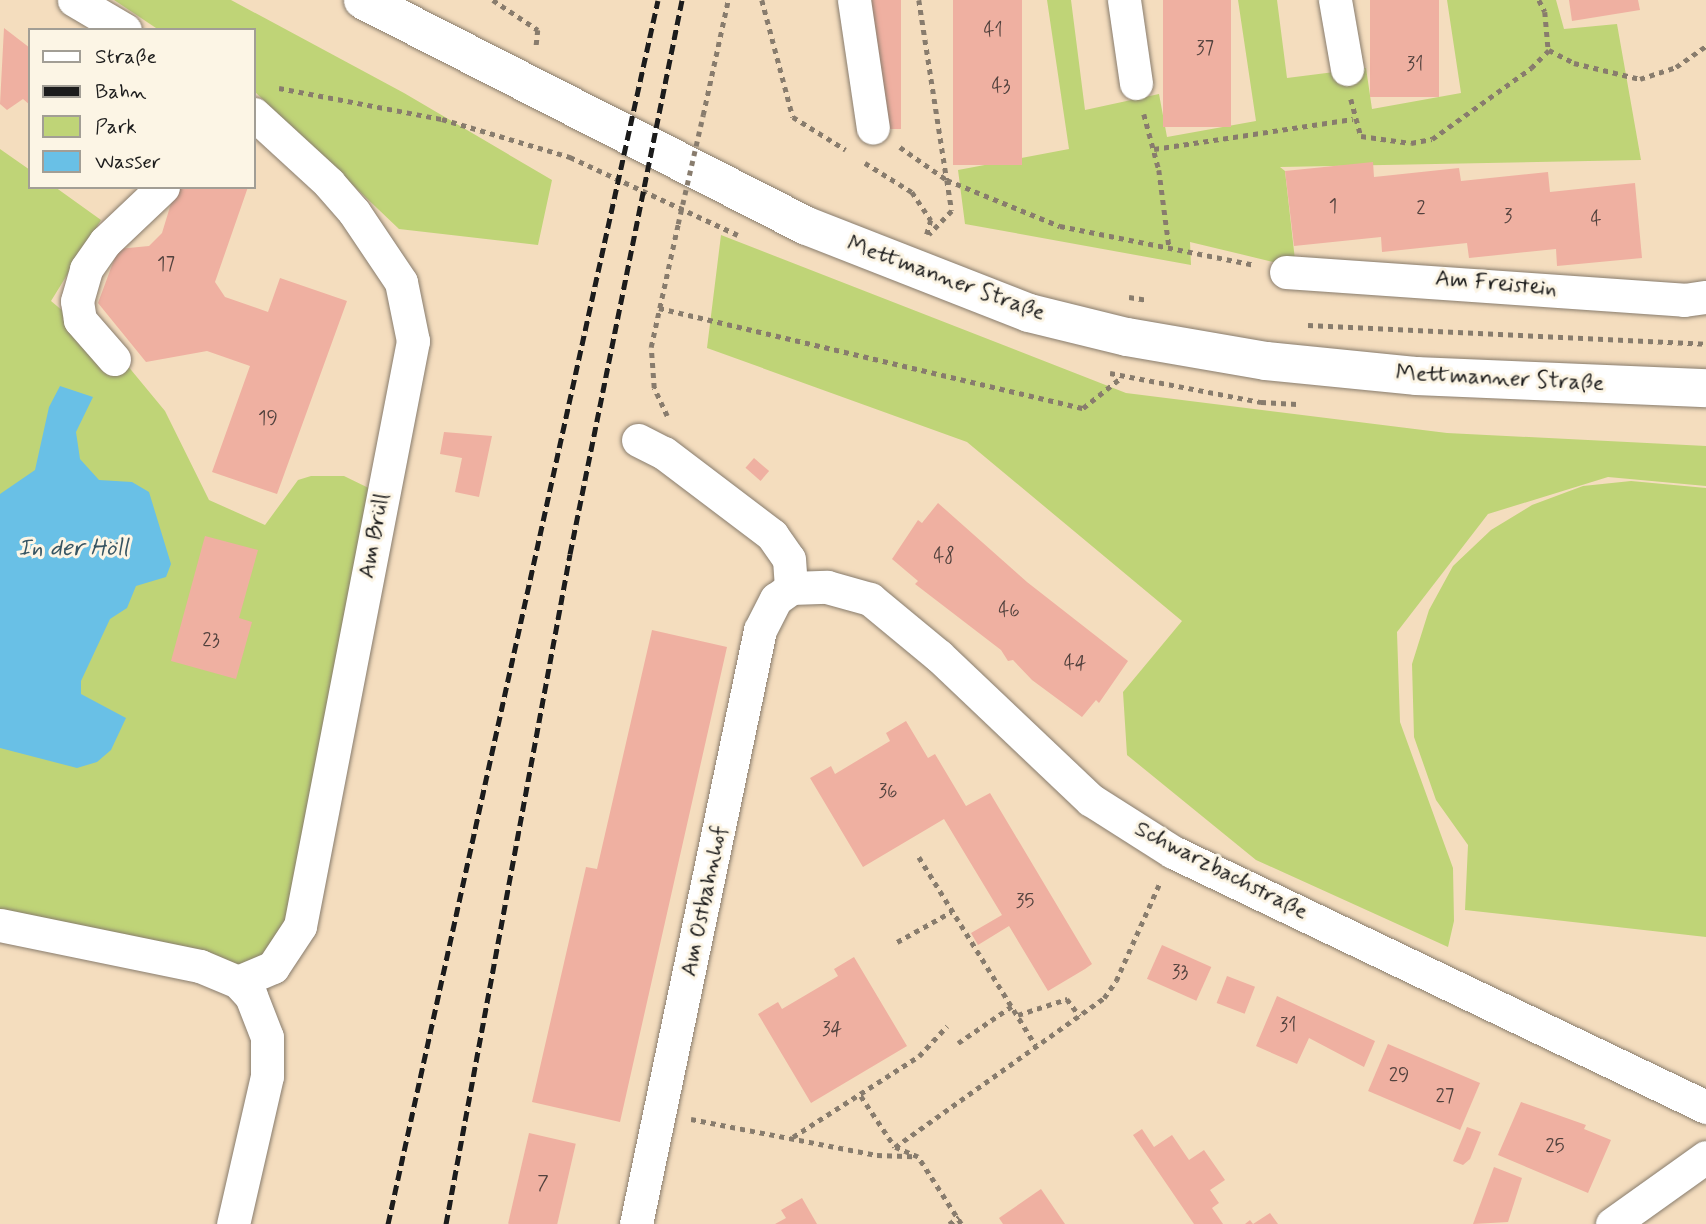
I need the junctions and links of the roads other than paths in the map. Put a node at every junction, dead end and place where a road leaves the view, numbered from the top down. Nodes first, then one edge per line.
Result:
1 (74, 0) edge
2 (363, 0) edge
3 (854, 0) edge
4 (1124, 0) edge
5 (1335, 0) edge
6 (122, 28) edge
7 (1347, 69) road end
8 (1136, 83) road end
9 (260, 100) edge
10 (873, 128) road end
11 (161, 189) edge
12 (1286, 272) road end
13 (1706, 297) edge
14 (114, 359) dead end
15 (1706, 388) edge
16 (651, 447) road end
17 (791, 588) junction
18 (0, 925) edge
19 (238, 982) junction
20 (1706, 1107) edge
21 (1706, 1157) edge
22 (233, 1224) edge
23 (636, 1224) edge
24 (1612, 1224) edge

1 - 6 street
2 - 15 main road, Mettmanner Straße
3 - 10 street
4 - 8 street
5 - 7 street
9 - 19 street, Am Brüll
11 - 14 street
12 - 13 street, Am Freistein
16 - 17 street
17 - 20 street, Schwarzbachstraße
17 - 23 street, Am Ostbahnhof
18 - 19 street
19 - 22 street
21 - 24 street

